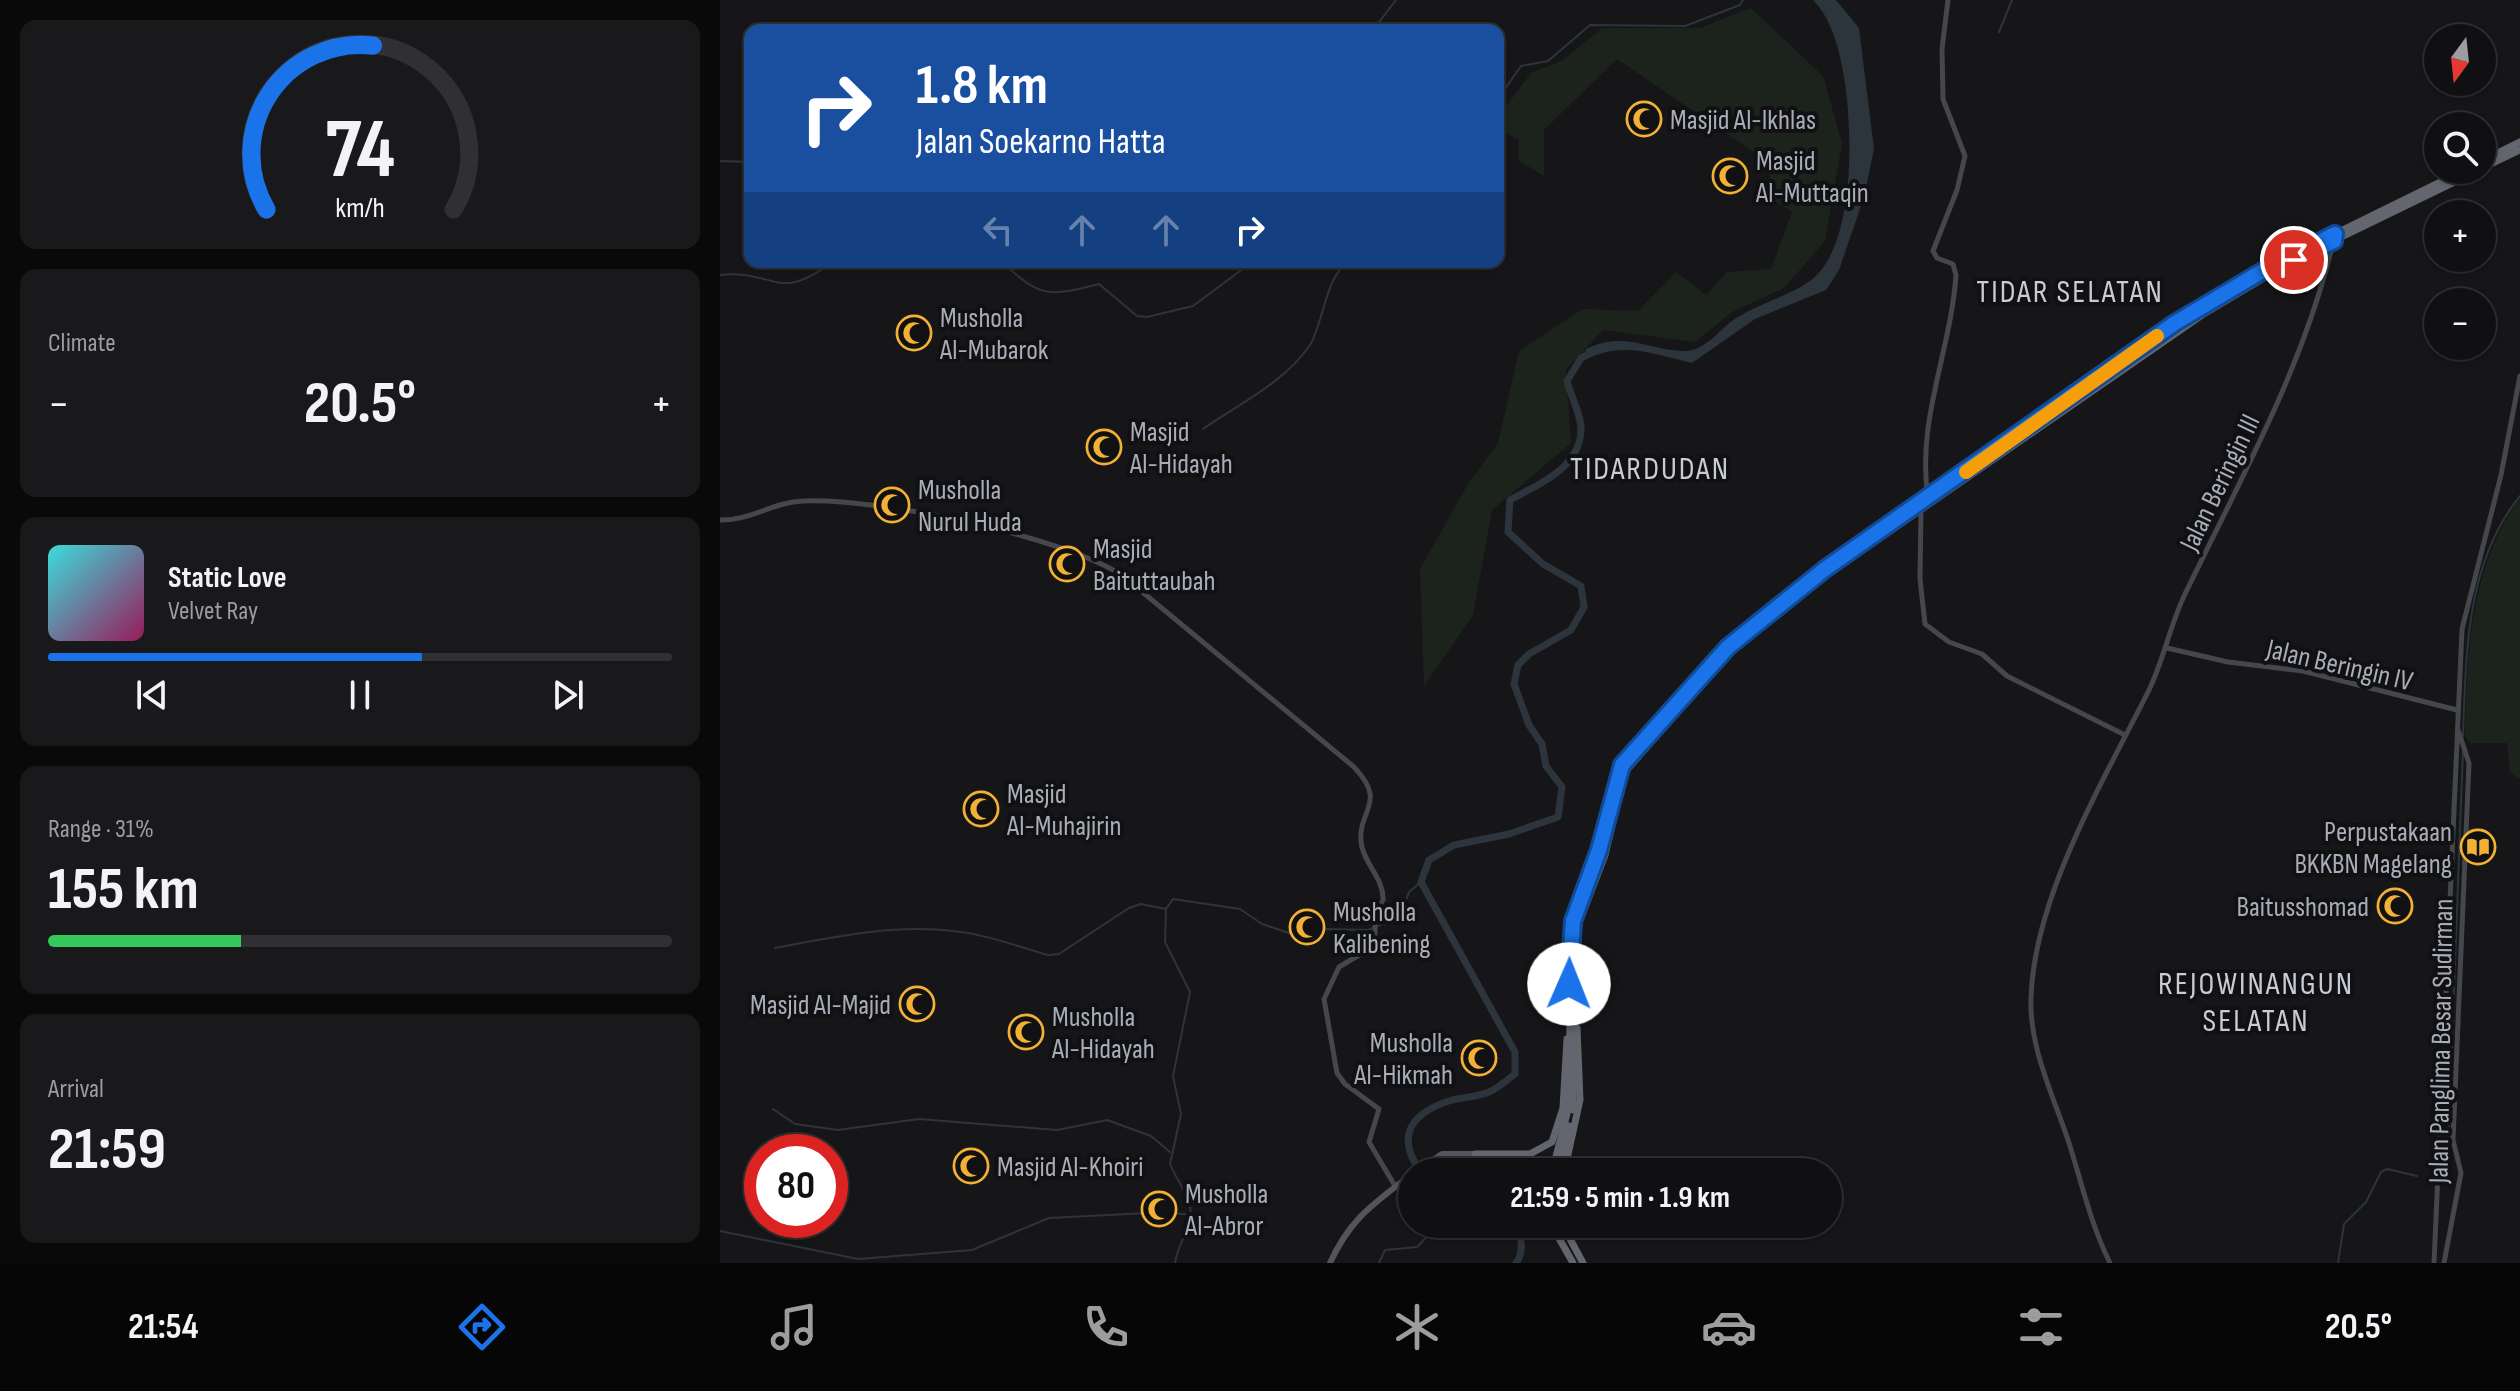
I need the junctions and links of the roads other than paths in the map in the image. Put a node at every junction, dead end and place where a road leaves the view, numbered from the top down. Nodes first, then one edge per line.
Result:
1 (1948, 0) edge
2 (2520, 142) edge
3 (2520, 150) edge
4 (2496, 154) edge
5 (2496, 161) edge
6 (2442, 184) edge
7 (2334, 238) junction
8 (2520, 376) edge
9 (1971, 472) junction
10 (1928, 498) junction
11 (1921, 510) junction
12 (720, 520) edge
13 (2167, 648) junction
14 (2457, 710) junction
15 (2457, 725) junction
16 (2125, 735) junction
17 (2464, 750) junction
18 (2455, 753) junction
19 (1627, 764) junction
20 (2454, 807) junction
21 (2467, 808) junction
22 (1572, 1010) junction
23 (1475, 1154) junction
24 (1434, 1158) edge
25 (1492, 1158) edge
26 (1495, 1158) edge
27 (1562, 1158) edge
28 (1564, 1158) edge
29 (1398, 1184) joint
30 (1562, 1238) edge
31 (1572, 1238) edge
32 (1574, 1238) edge
33 (1330, 1263) edge
34 (1575, 1263) edge
35 (1585, 1263) edge
36 (2110, 1263) edge
37 (2434, 1263) edge
38 (2444, 1263) edge

1 - 10 street
2 - 4 highway
3 - 5 highway
6 - 7 highway
7 - 9 highway
7 - 13 street, Jalan Beringin III
8 - 14 street, Jalan Panglima Besar Sudirman
9 - 10 highway
9 - 11 highway
10 - 19 highway
11 - 16 street
11 - 19 highway
12 - 29 street
13 - 14 street, Jalan Beringin IV
13 - 16 street, Jalan Beringin III
14 - 15 street, Jalan Panglima Besar Sudirman
15 - 17 street, Jalan Panglima Besar Sudirman
15 - 18 street, Jalan Panglima Besar Sudirman
16 - 36 street, Jalan Beringin III
17 - 18 street
17 - 21 street, Jalan Panglima Besar Sudirman
18 - 20 street, Jalan Panglima Besar Sudirman
19 - 22 highway
20 - 21 street
20 - 37 street, Jalan Panglima Besar Sudirman
21 - 38 street, Jalan Panglima Besar Sudirman
22 - 23 highway
22 - 27 highway, bridge
22 - 28 highway
23 - 24 main road
23 - 25 highway
23 - 26 main road
29 - 33 main road
30 - 34 highway
31 - 35 highway
32 - 35 highway

